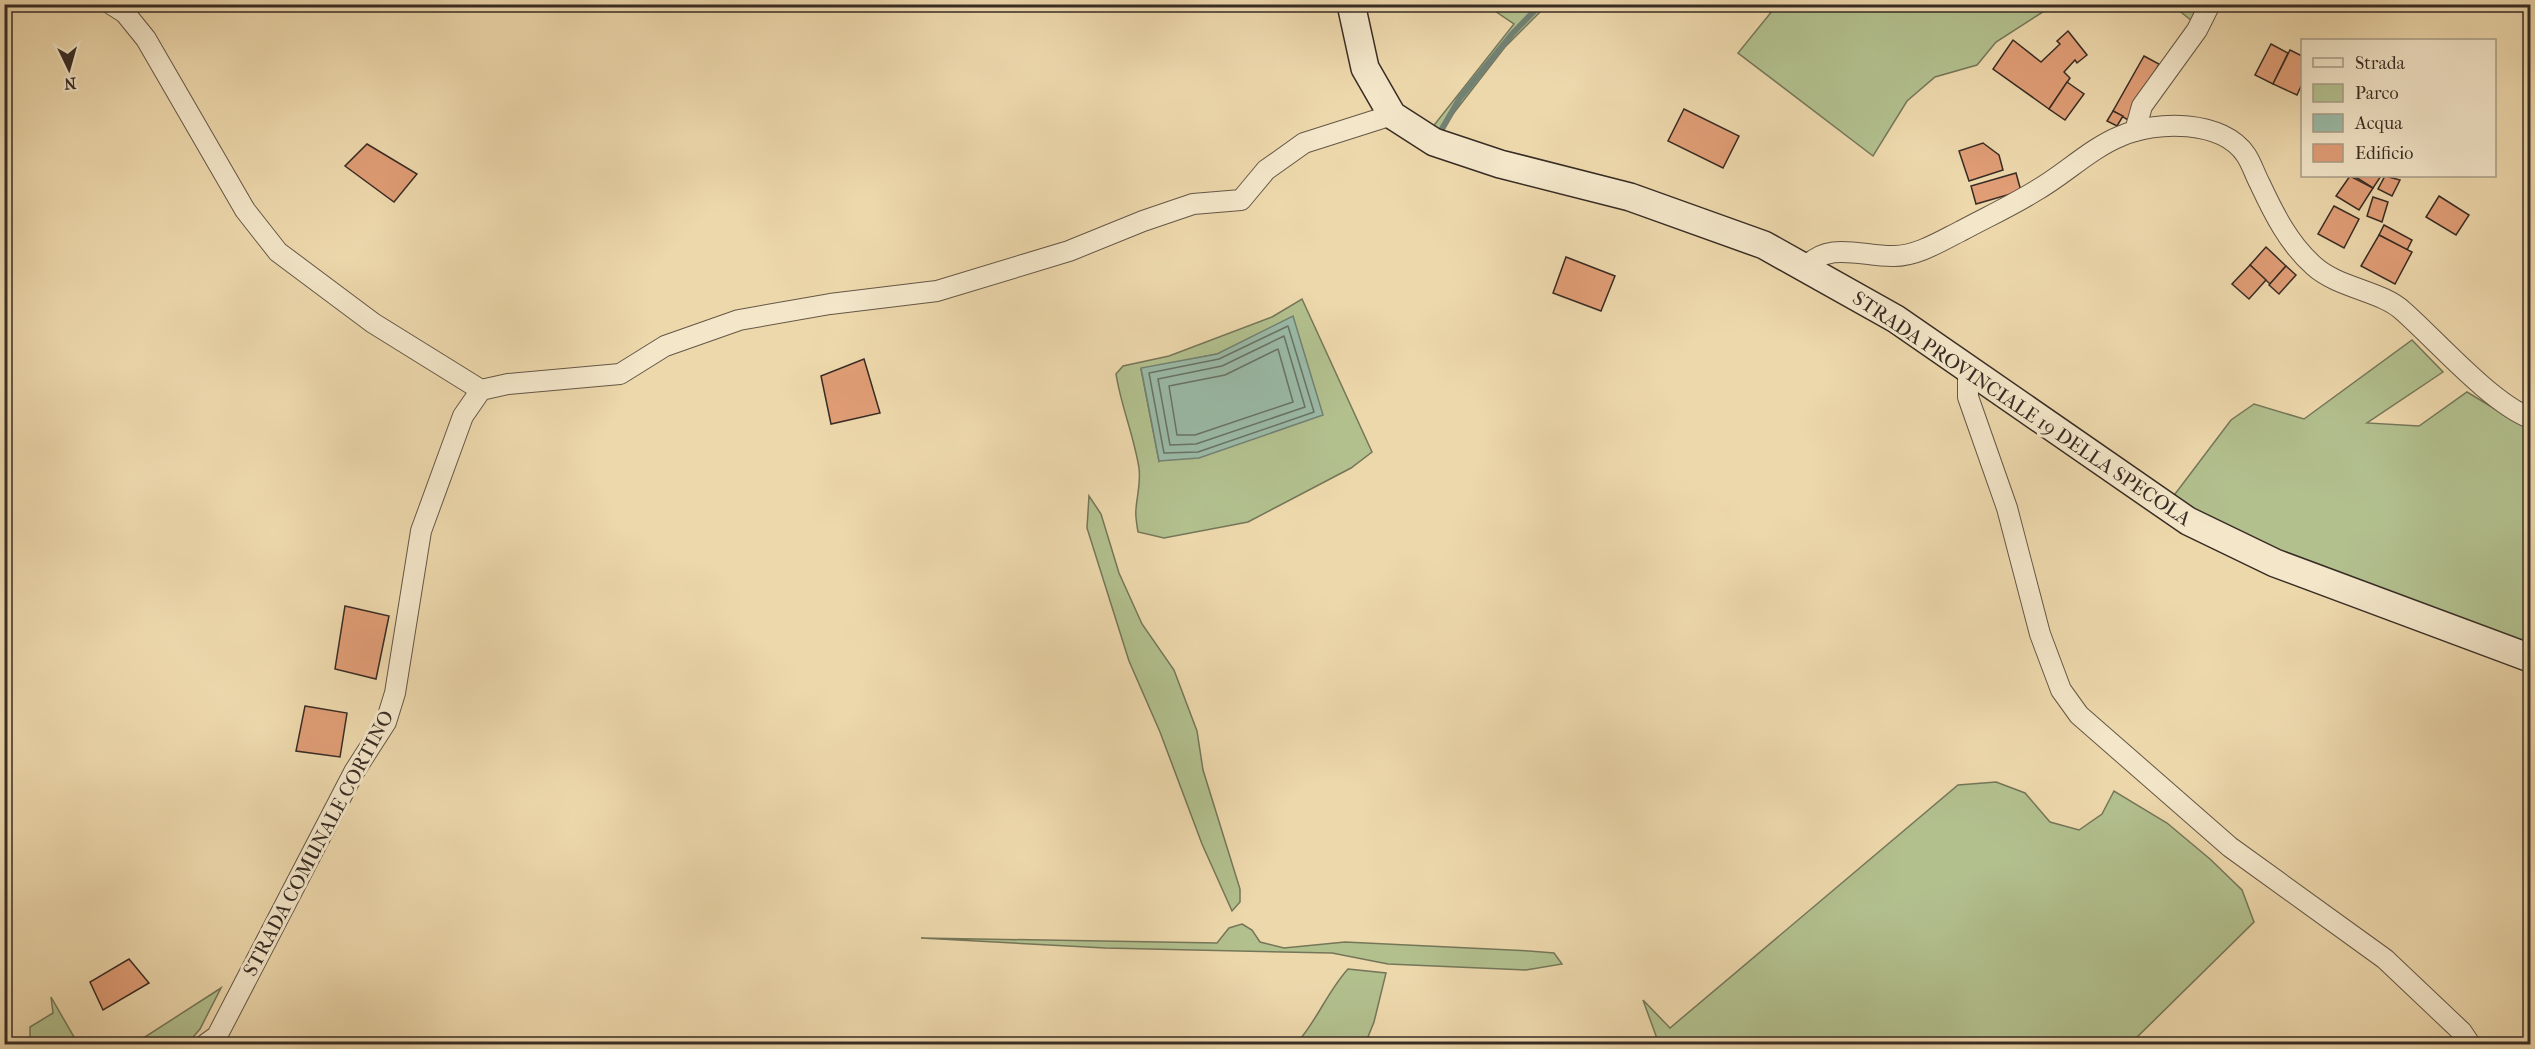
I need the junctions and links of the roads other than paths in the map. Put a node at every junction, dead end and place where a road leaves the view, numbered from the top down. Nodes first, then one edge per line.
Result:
1 (111, 4) edge
2 (1351, 4) edge
3 (2210, 4) edge
4 (1392, 115) junction
5 (2135, 131) junction
6 (1805, 268) junction
7 (1968, 369) junction
8 (481, 390) junction
9 (2530, 418) edge
10 (2530, 658) edge
11 (206, 1044) edge
12 (2470, 1044) edge

1 - 8 street
2 - 4 main road, STRADA PROVINCIALE 19 DELLA SPECOLA
3 - 5 street
4 - 6 main road, STRADA PROVINCIALE 19 DELLA SPECOLA
4 - 8 street
5 - 6 street
5 - 9 street
6 - 7 main road, STRADA PROVINCIALE 19 DELLA SPECOLA
7 - 10 main road, STRADA PROVINCIALE 19 DELLA SPECOLA
7 - 12 street
8 - 11 street, STRADA COMUNALE CORTINO

